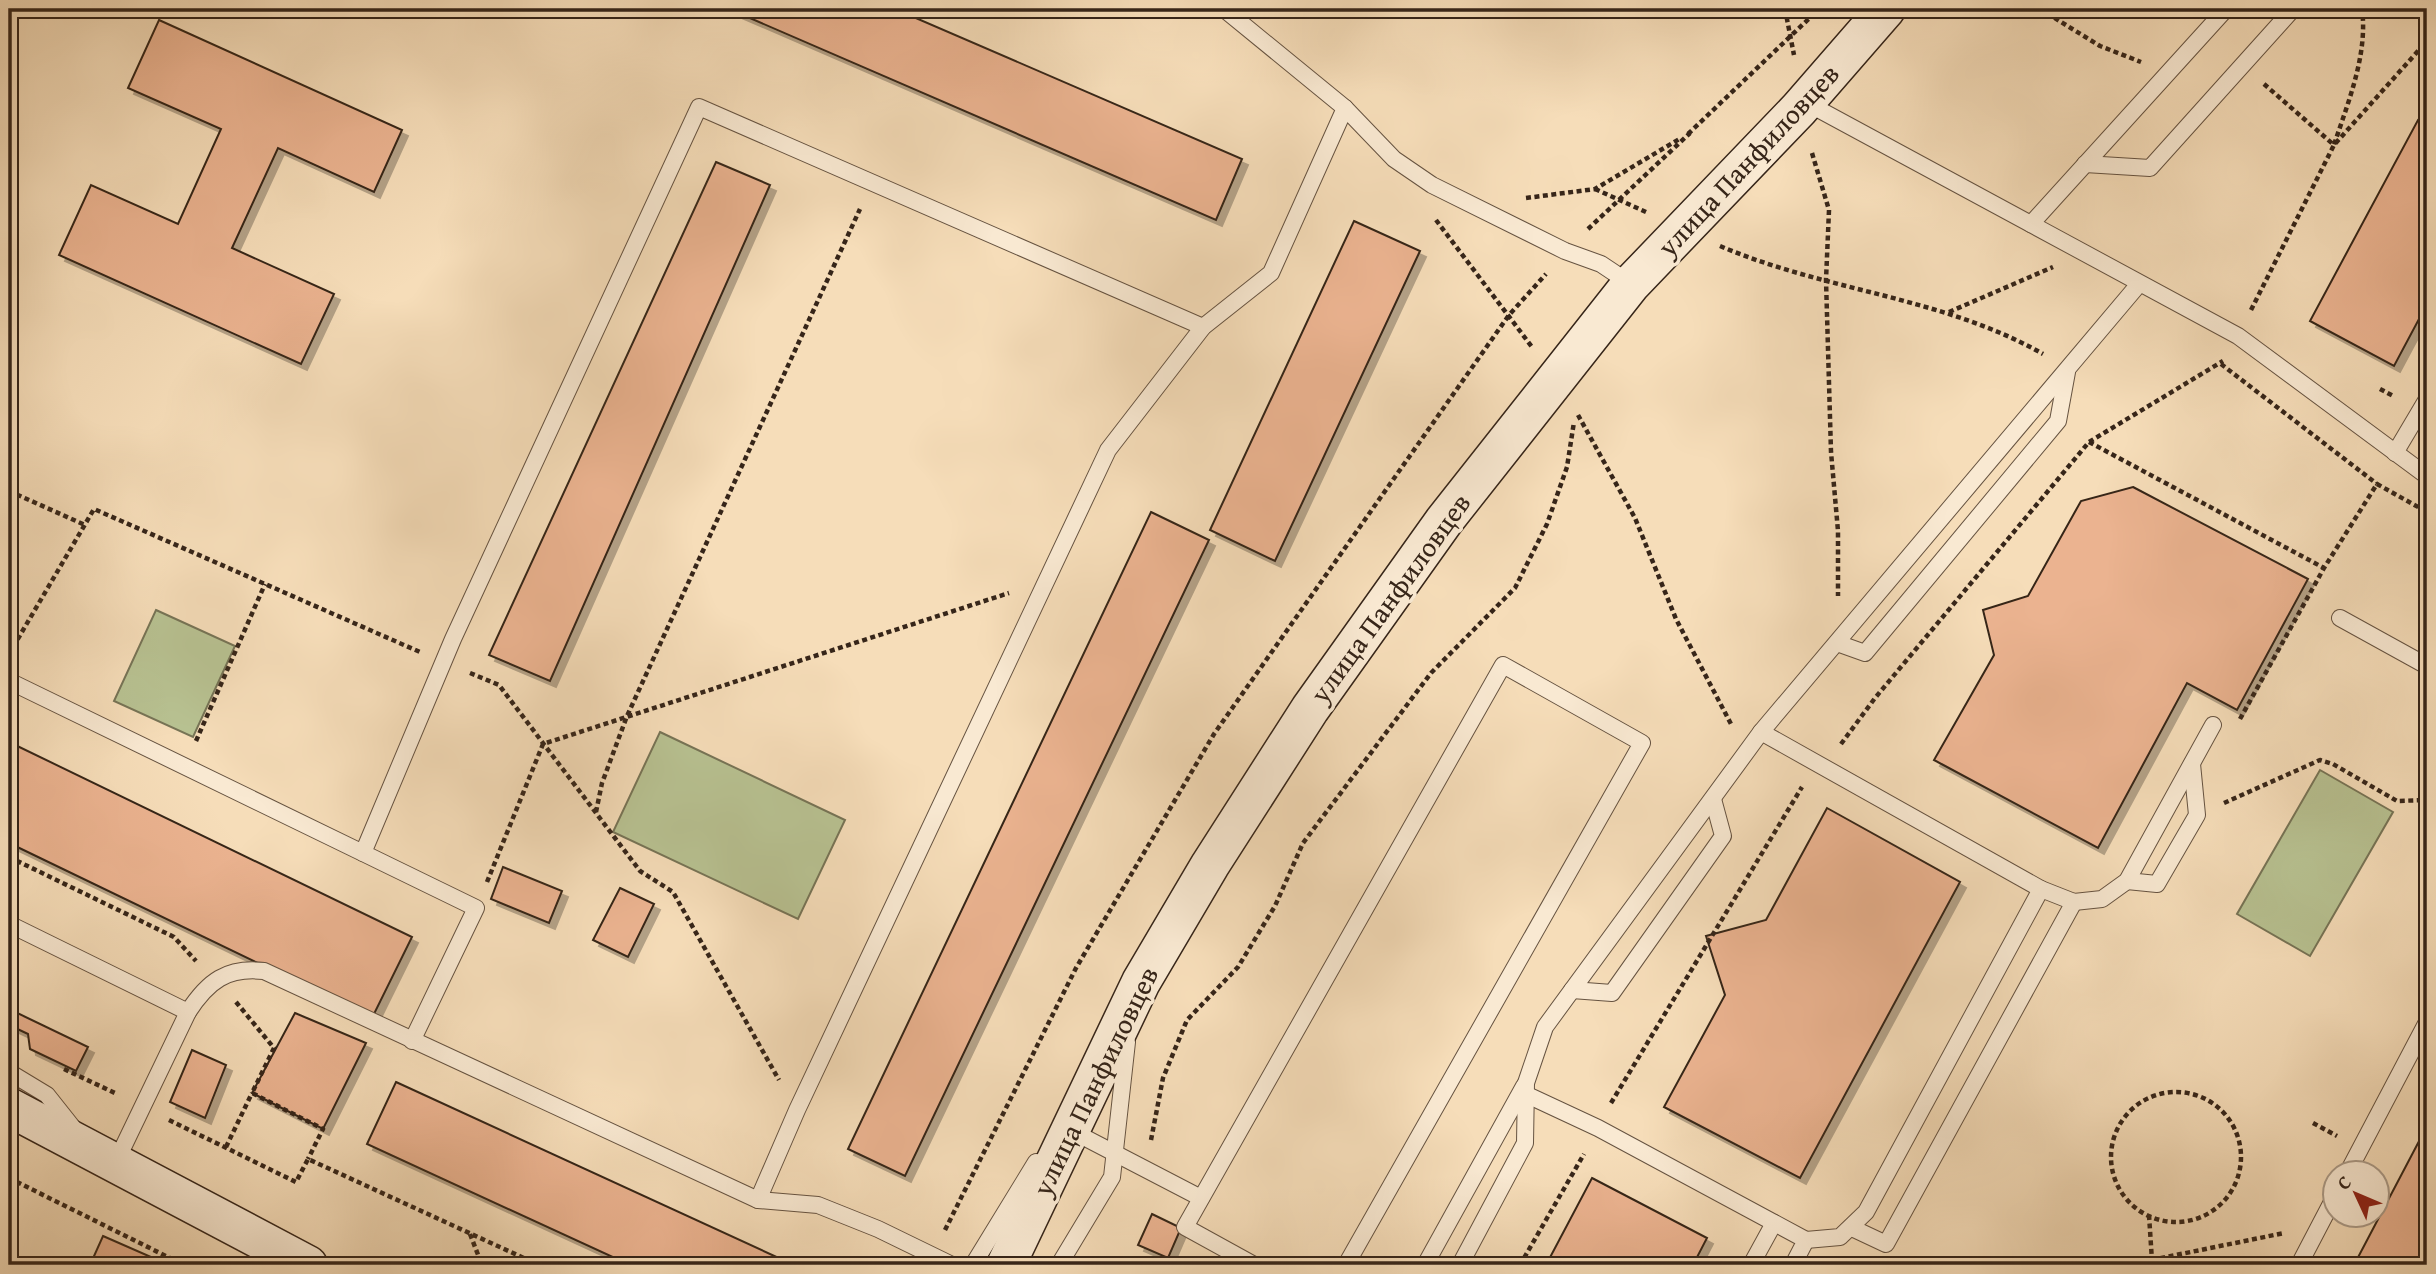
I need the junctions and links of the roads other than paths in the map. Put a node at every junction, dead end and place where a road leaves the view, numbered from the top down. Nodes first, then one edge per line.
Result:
1 (1224, 9) edge
2 (2227, 9) edge
3 (2293, 9) edge
4 (1876, 12) edge
5 (1802, 105) junction
6 (1345, 108) junction
7 (2085, 164) junction
8 (2031, 224) junction
9 (1631, 284) junction
10 (2139, 284) junction
11 (1203, 327) junction
12 (2067, 368) junction
13 (2427, 399) edge
14 (2395, 453) junction
15 (2427, 476) edge
16 (2340, 618) dead end
17 (1837, 643) junction
18 (2427, 666) edge
19 (9, 681) edge
20 (2213, 725) dead end
21 (1762, 732) junction
22 (2192, 763) junction
23 (1713, 799) junction
24 (363, 853) junction
25 (2127, 881) junction
26 (2041, 889) junction
27 (2074, 902) junction
28 (9, 924) edge
29 (1572, 990) junction
30 (1131, 1007) junction
31 (188, 1012) junction
32 (2427, 1022) edge
33 (412, 1041) junction
34 (9, 1072) edge
35 (1525, 1088) junction
36 (9, 1107) edge
37 (1072, 1131) junction
38 (1115, 1152) junction
39 (104, 1158) junction
40 (2355, 1158) edge
41 (1201, 1198) junction
42 (758, 1200) junction
43 (1774, 1223) junction
44 (2320, 1225) edge
45 (1852, 1228) junction
46 (1806, 1240) junction
47 (308, 1265) edge
48 (952, 1265) edge
49 (973, 1265) edge
50 (1006, 1265) edge
51 (1059, 1265) edge
52 (1254, 1265) edge
53 (1346, 1265) edge
54 (1425, 1265) edge
55 (1460, 1265) edge
56 (1751, 1265) edge
57 (1793, 1265) edge
58 (2299, 1265) edge

1 - 6 lane
2 - 7 lane
3 - 7 lane
4 - 5 street, улица Панфиловцев
5 - 8 lane
5 - 9 street, улица Панфиловцев
6 - 9 lane
6 - 11 lane
7 - 8 lane
8 - 10 lane
9 - 30 street, улица Панфиловцев
10 - 12 lane
10 - 14 lane
11 - 24 lane
11 - 42 lane
12 - 17 lane
12 - 17 lane
13 - 14 lane
14 - 15 lane
16 - 18 lane
17 - 21 lane
19 - 24 lane
20 - 22 lane
21 - 23 lane
21 - 26 lane
22 - 25 lane
22 - 25 lane
23 - 29 lane
23 - 29 lane
24 - 33 lane
25 - 27 lane
26 - 27 lane
26 - 45 lane
27 - 45 lane
28 - 31 lane
29 - 35 lane
30 - 37 street, улица Панфиловцев
30 - 38 lane
30 - 49 lane
31 - 33 lane
31 - 39 lane
32 - 40 lane
33 - 42 lane
34 - 39 lane
35 - 43 lane
35 - 54 lane
35 - 55 lane
36 - 39 street
37 - 38 lane
37 - 50 street, улица Панфиловцев
38 - 41 lane
38 - 51 lane
39 - 47 street
41 - 52 lane
41 - 53 lane
42 - 48 lane
43 - 46 lane
43 - 56 lane
44 - 58 lane
45 - 46 lane
46 - 57 lane

